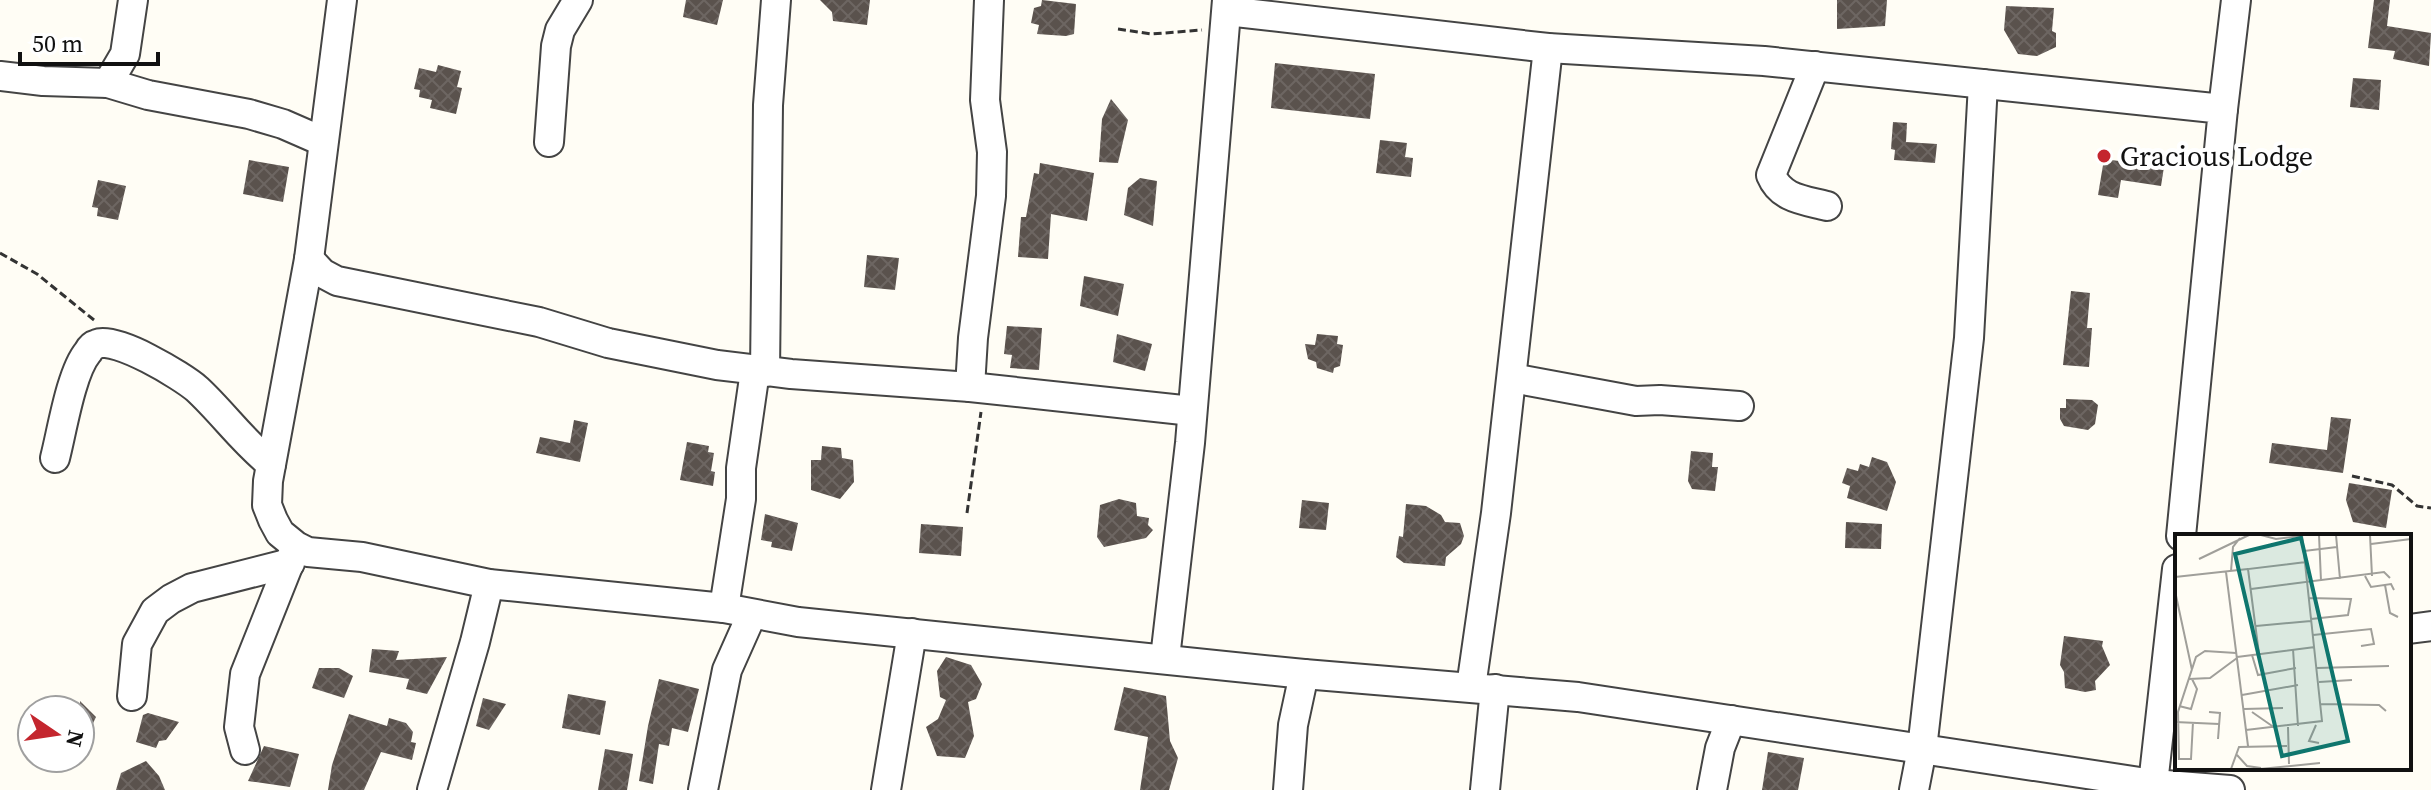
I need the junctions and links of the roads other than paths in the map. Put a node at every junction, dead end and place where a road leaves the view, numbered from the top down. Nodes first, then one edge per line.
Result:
1 (133, 0) edge
2 (342, 0) edge
3 (578, 0) edge
4 (776, 0) edge
5 (989, 0) edge
6 (2236, 0) edge
7 (1226, 12) edge
8 (1548, 48) junction
9 (1815, 66) junction
10 (0, 76) edge
11 (108, 83) junction
12 (1983, 84) junction
13 (2223, 109) junction
14 (322, 141) junction
15 (549, 142) dead end
16 (1827, 206) dead end
17 (309, 259) junction
18 (760, 371) junction
19 (1512, 378) junction
20 (978, 388) junction
21 (1739, 406) dead end
22 (1192, 411) junction
23 (55, 458) dead end
24 (271, 464) junction
25 (2181, 534) edge
26 (293, 555) junction
27 (489, 584) junction
28 (2175, 587) edge
29 (724, 608) junction
30 (752, 614) junction
31 (2431, 626) edge
32 (2411, 629) edge
33 (912, 633) junction
34 (1165, 658) junction
35 (1304, 674) junction
36 (1483, 688) junction
37 (132, 696) dead end
38 (1731, 720) junction
39 (1922, 749) junction
40 (245, 750) dead end
41 (2153, 784) junction
42 (432, 790) edge
43 (703, 790) edge
44 (886, 790) edge
45 (1288, 790) edge
46 (1485, 790) edge
47 (1712, 790) edge
48 (1914, 790) edge
49 (2230, 790) edge

1 - 11 street
2 - 14 street
3 - 15 street
4 - 18 street
5 - 20 street
6 - 13 street
7 - 8 street
7 - 22 street
8 - 9 street
8 - 19 street
9 - 12 street
9 - 16 street
10 - 11 street
11 - 14 street
12 - 13 street
12 - 39 street
13 - 25 street
14 - 17 street
17 - 18 street
17 - 24 street
18 - 20 street
18 - 29 street
19 - 21 street
19 - 36 street
20 - 22 street
22 - 34 street
23 - 24 street
24 - 26 street
26 - 27 street
26 - 37 street
26 - 40 street
27 - 29 street
27 - 42 street
28 - 41 street
29 - 30 street
30 - 33 street
30 - 43 street
31 - 32 street
33 - 34 street
33 - 44 street
34 - 35 street
35 - 36 street
35 - 45 street
36 - 38 street
36 - 46 street
38 - 39 street
38 - 47 street
39 - 41 street
39 - 48 street
41 - 49 street

